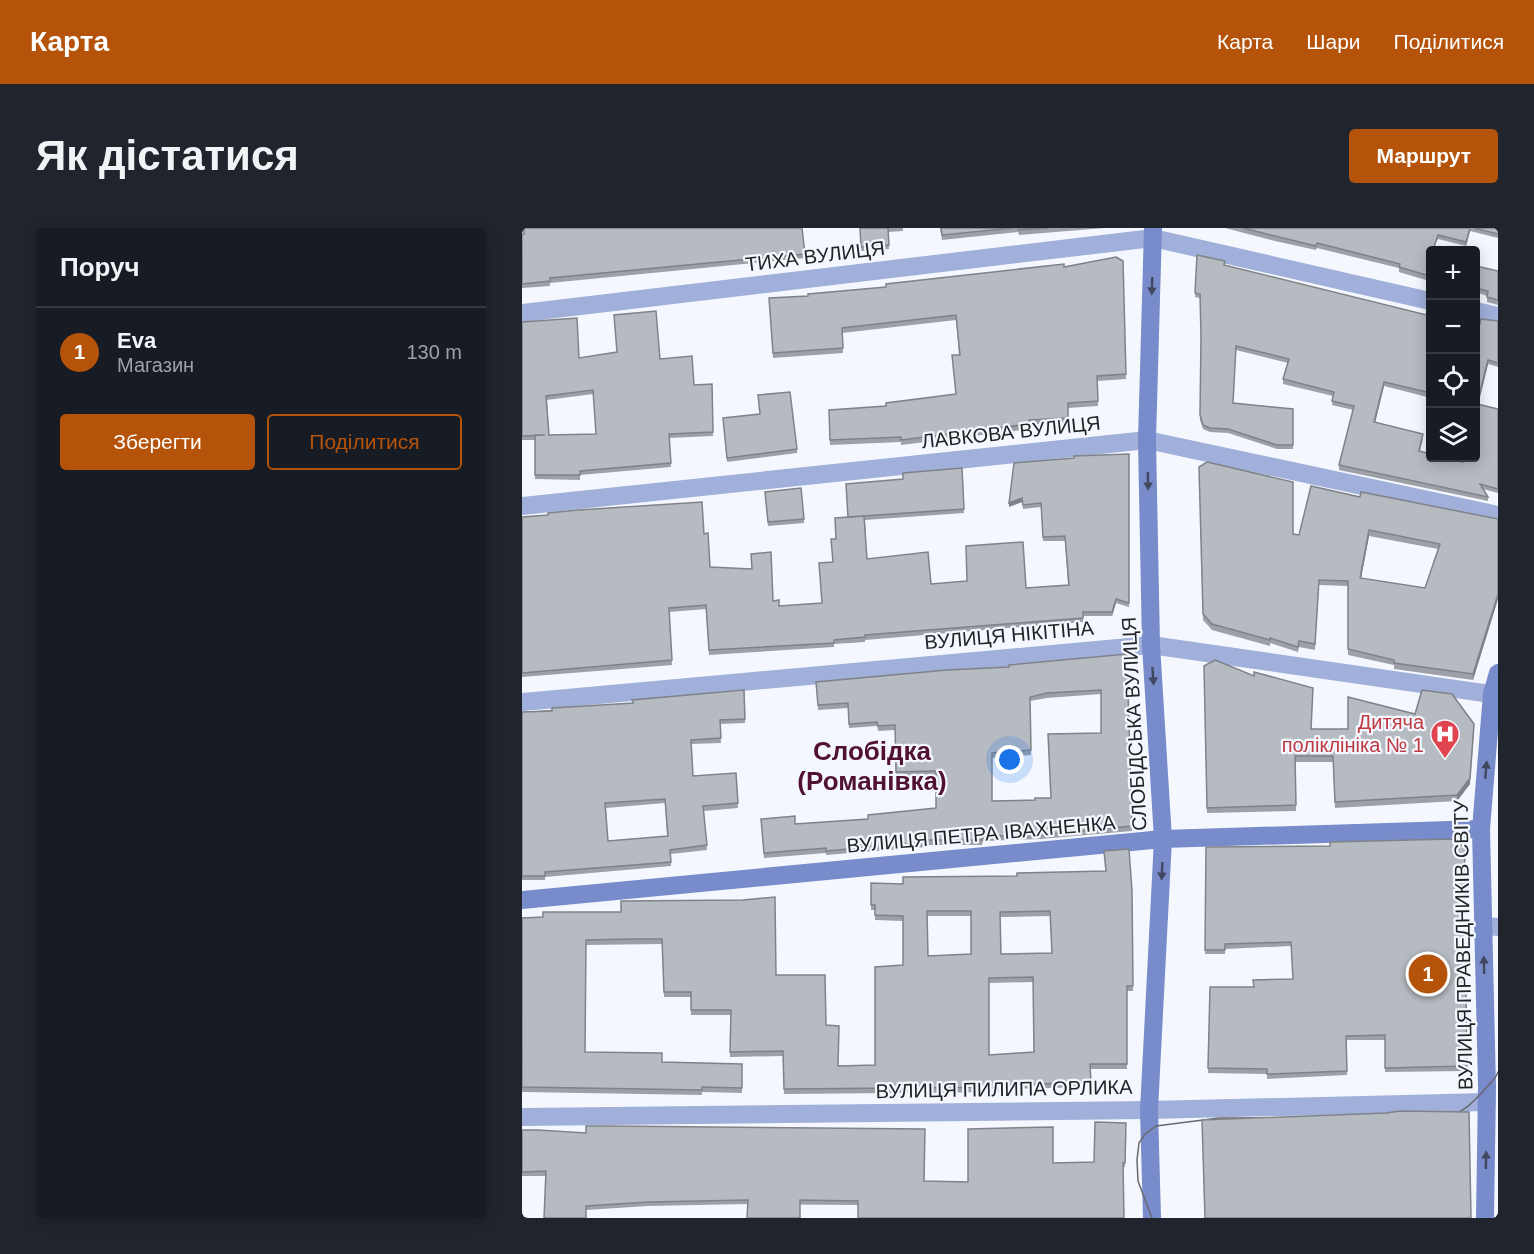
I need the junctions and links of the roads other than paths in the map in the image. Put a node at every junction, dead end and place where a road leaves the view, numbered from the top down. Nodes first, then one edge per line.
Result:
1 (1153, 233) edge
2 (1427, 300) edge
3 (1480, 312) edge
4 (522, 313) edge
5 (1498, 316) edge
6 (1147, 440) junction
7 (522, 506) edge
8 (1498, 515) edge
9 (1151, 645) junction
10 (1498, 673) edge
11 (1495, 694) edge
12 (522, 702) edge
13 (1481, 829) junction
14 (1164, 839) junction
15 (522, 900) edge
16 (1490, 927) edge
17 (1487, 1102) junction
18 (1149, 1110) junction
19 (522, 1118) edge
20 (1152, 1218) edge
21 (1485, 1218) edge

1 - 2 street, ТИХА ВУЛИЦЯ
1 - 4 street, ТИХА ВУЛИЦЯ
1 -> 6 main road, СЛОБІДСЬКА ВУЛИЦЯ
3 - 5 street
6 - 7 street, ЛАВКОВА ВУЛИЦЯ
6 - 8 street, ЛАВКОВА ВУЛИЦЯ
6 -> 9 main road, СЛОБІДСЬКА ВУЛИЦЯ
9 - 11 street, ВУЛИЦЯ НІКІТІНА
9 - 12 street, ВУЛИЦЯ НІКІТІНА
9 -> 14 main road, СЛОБІДСЬКА ВУЛИЦЯ
10 - 11 main road, ВУЛИЦЯ ПРАВЕДНИКІВ СВІТУ
13 -> 11 main road, ВУЛИЦЯ ПРАВЕДНИКІВ СВІТУ
13 - 14 main road, ВУЛИЦЯ ПЕТРА ІВАХНЕНКА
13 - 16 main road, ВУЛИЦЯ ПРАВЕДНИКІВ СВІТУ
14 - 15 main road, ВУЛИЦЯ ПЕТРА ІВАХНЕНКА
14 -> 18 main road, СЛОБІДСЬКА ВУЛИЦЯ
17 -> 16 main road, ВУЛИЦЯ ПРАВЕДНИКІВ СВІТУ
17 - 18 street, ВУЛИЦЯ ПИЛИПА ОРЛИКА
21 -> 17 main road, ВУЛИЦЯ ПРАВЕДНИКІВ СВІТУ
18 - 19 street, ВУЛИЦЯ ПИЛИПА ОРЛИКА
18 - 20 main road, СЛОБІДСЬКА ВУЛИЦЯ

